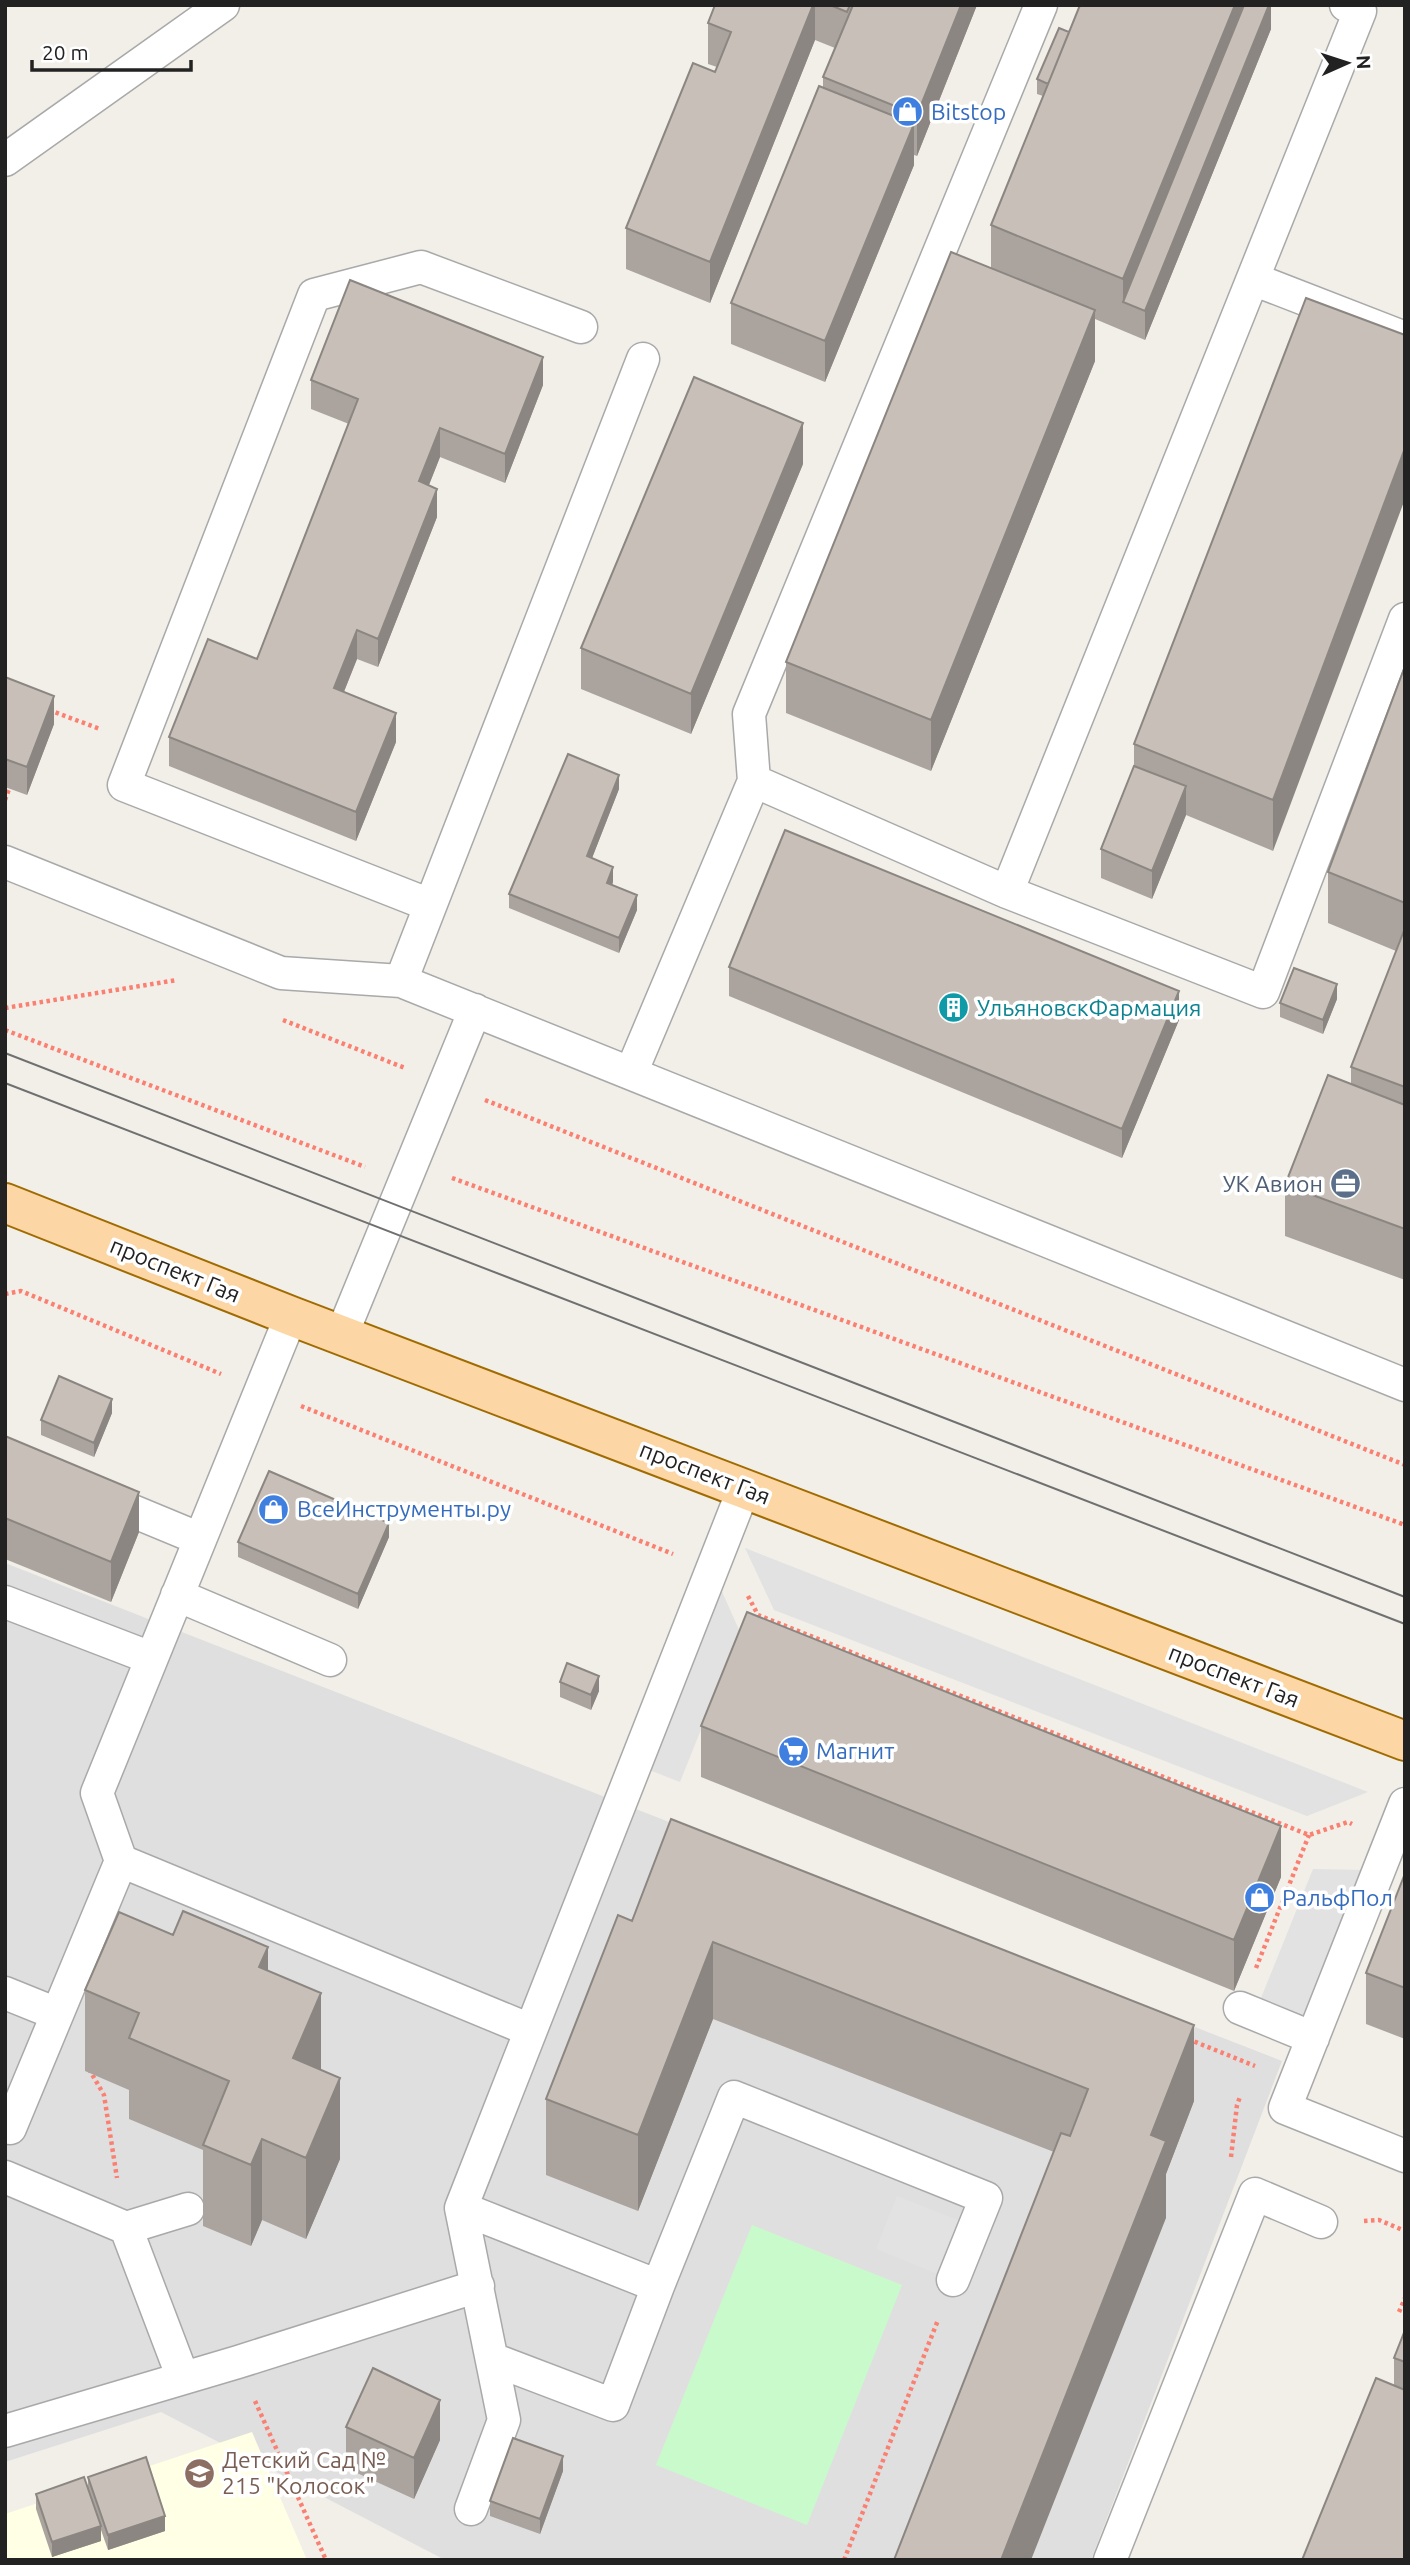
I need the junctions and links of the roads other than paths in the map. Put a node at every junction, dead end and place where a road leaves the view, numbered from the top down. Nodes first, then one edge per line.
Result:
1 (223, 5) edge
2 (1041, 5) edge
3 (1346, 5) edge
4 (5, 160) edge
5 (1253, 279) junction
6 (581, 327) dead end
7 (1405, 338) edge
8 (643, 359) dead end
9 (1405, 619) edge
10 (754, 781) junction
11 (5, 862) edge
12 (1007, 892) junction
13 (430, 905) junction
14 (401, 981) junction
15 (475, 1010) junction
16 (631, 1073) junction
17 (5, 1203) edge
18 (291, 1316) junction
19 (342, 1334) junction
20 (1405, 1385) edge
21 (744, 1488) junction
22 (78, 1489) edge
23 (200, 1539) junction
24 (177, 1595) junction
25 (5, 1602) edge
26 (151, 1658) junction
27 (330, 1660) dead end
28 (1405, 1741) edge
29 (1405, 1804) edge
30 (121, 1861) junction
31 (5, 1993) edge
32 (1240, 2008) road end
33 (57, 2014) junction
34 (530, 2030) junction
35 (1313, 2038) junction
36 (10, 2128) dead end
37 (1405, 2156) edge
38 (5, 2177) edge
39 (461, 2208) junction
40 (188, 2209) dead end
41 (1321, 2222) dead end
42 (126, 2228) junction
43 (953, 2280) road end
44 (478, 2286) junction
45 (658, 2286) junction
46 (492, 2359) junction
47 (183, 2378) junction
48 (5, 2431) edge
49 (471, 2509) dead end
50 (1110, 2560) edge

1 - 4 lane
2 - 10 lane
3 - 5 lane
5 - 7 lane
5 - 12 lane
6 - 13 lane
8 - 13 lane
9 - 12 lane
10 - 12 lane
10 - 16 lane
11 - 14 lane
13 - 14 lane
14 - 15 lane
15 - 16 lane
15 - 19 lane
16 - 20 lane
17 - 18 main road, проспект Гая
18 - 19 main road, проспект Гая
18 - 23 lane
19 - 21 main road, проспект Гая
21 - 28 main road, проспект Гая
21 - 34 lane
22 - 23 lane
23 - 24 lane
24 - 26 lane
24 - 27 lane
25 - 26 lane
26 - 30 lane
29 - 35 lane
30 - 33 lane
30 - 34 lane
31 - 33 lane
32 - 35 lane
33 - 36 lane
34 - 39 lane
35 - 37 lane
38 - 42 lane
39 - 44 lane
39 - 45 lane
40 - 42 lane
41 - 50 lane
42 - 47 lane
43 - 45 lane
44 - 46 lane
44 - 47 lane
45 - 46 lane
46 - 49 lane
47 - 48 lane

